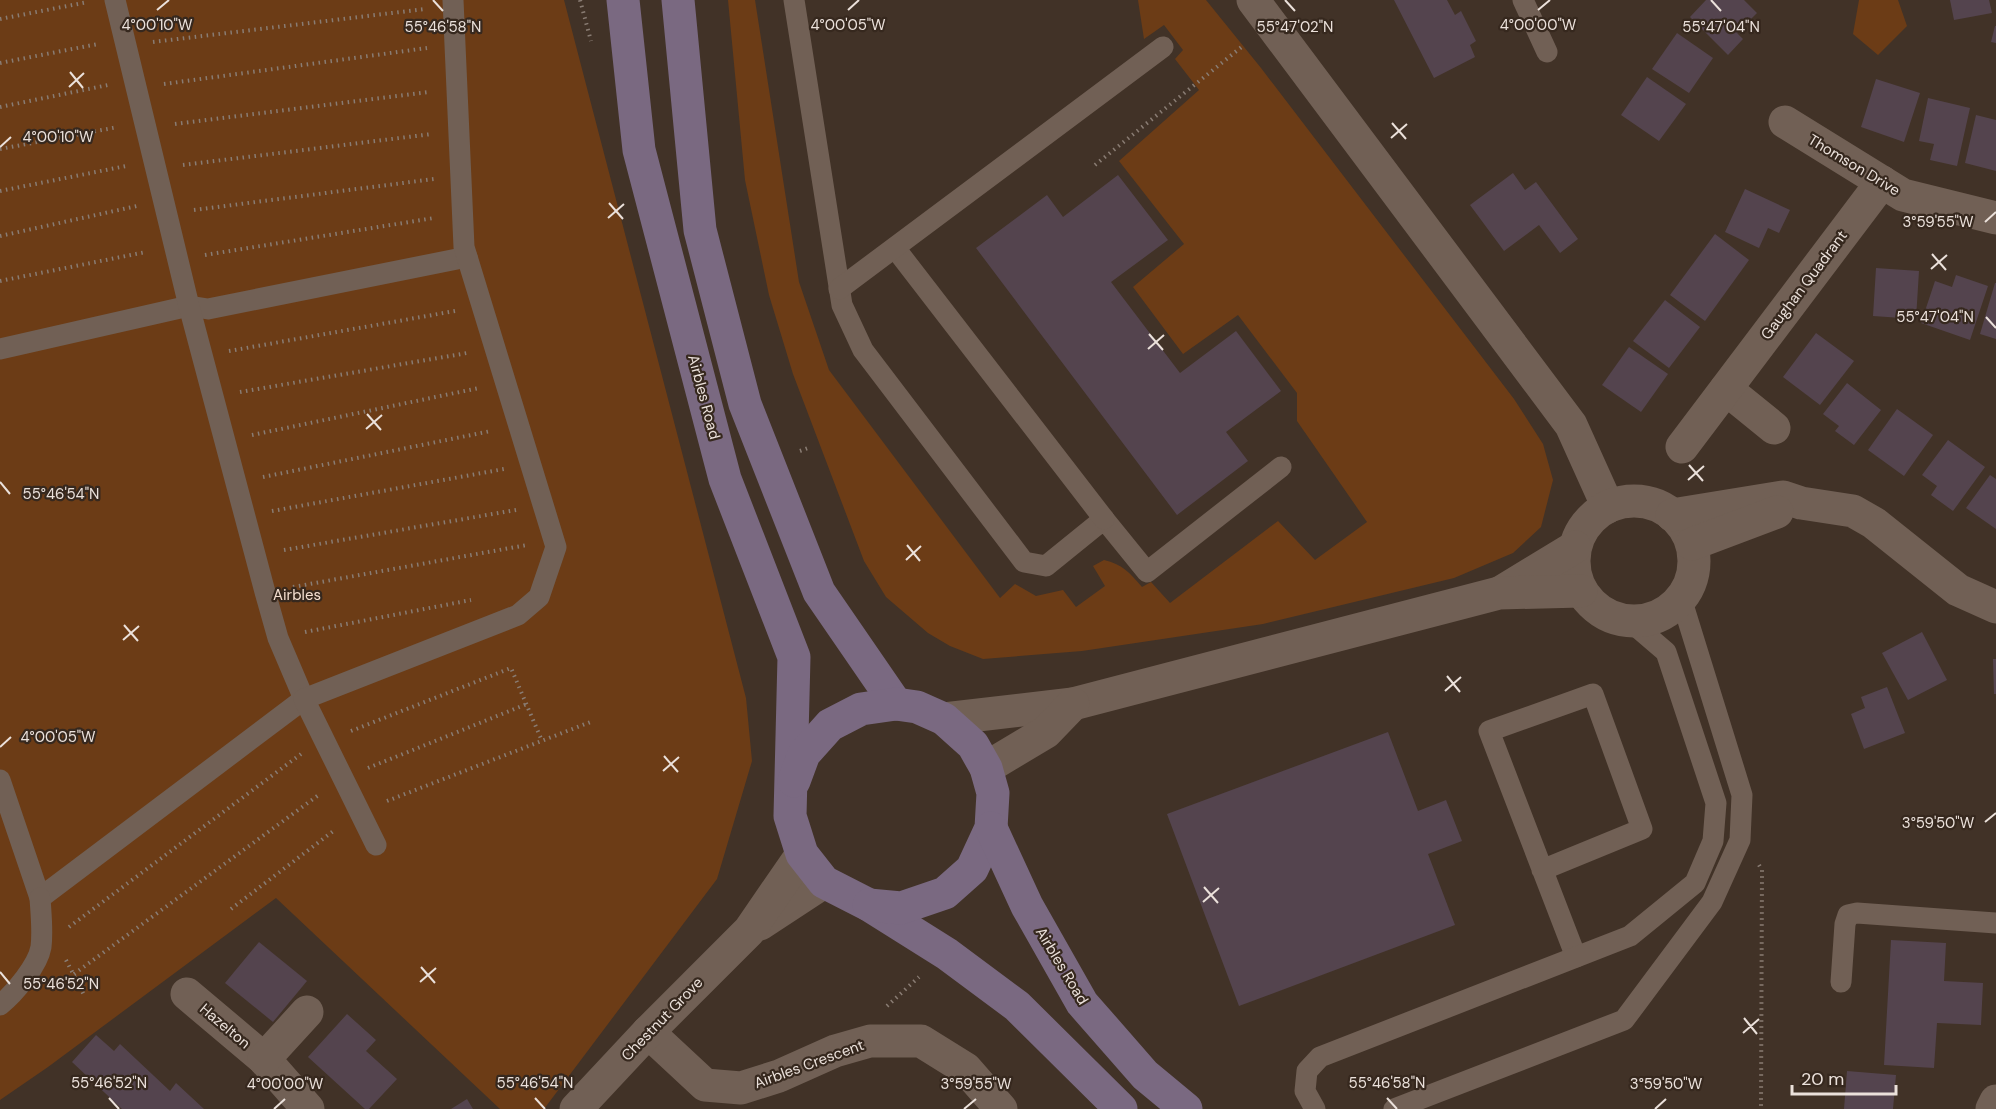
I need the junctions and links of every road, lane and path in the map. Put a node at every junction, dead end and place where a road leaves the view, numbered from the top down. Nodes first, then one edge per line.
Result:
1 (115, 0) edge
2 (623, 0) edge
3 (678, 0) edge
4 (794, 0) edge
5 (1522, 0) edge
6 (89, 2) dead end
7 (453, 3) edge
8 (1262, 12) edge
9 (0, 19) edge
10 (126, 45) junction
11 (455, 45) junction
12 (1162, 47) dead end
13 (1547, 52) dead end
14 (0, 63) edge
15 (136, 84) junction
16 (457, 88) junction
17 (0, 107) edge
18 (1785, 122) dead end
19 (145, 125) junction
20 (459, 131) junction
21 (0, 149) edge
22 (155, 165) junction
23 (1095, 165) dead end
24 (461, 176) junction
25 (1882, 182) junction
26 (0, 191) edge
27 (165, 207) junction
28 (462, 213) junction
29 (1996, 218) edge
30 (0, 236) edge
31 (895, 248) junction
32 (176, 253) junction
33 (467, 257) junction
34 (0, 281) edge
35 (840, 289) junction
36 (189, 306) junction
37 (482, 306) junction
38 (495, 348) junction
39 (0, 349) edge
40 (202, 356) junction
41 (505, 382) junction
42 (1726, 389) junction
43 (213, 396) junction
44 (519, 425) junction
45 (1774, 428) dead end
46 (224, 440) junction
47 (1682, 447) dead end
48 (530, 464) junction
49 (1281, 466) dead end
50 (236, 483) junction
51 (1801, 503) junction
52 (543, 505) junction
53 (1608, 507) junction
54 (1672, 514) junction
55 (245, 516) junction
56 (1104, 519) junction
57 (554, 540) junction
58 (1692, 544) junction
59 (1575, 547) junction
60 (256, 555) junction
61 (1581, 591) junction
62 (265, 592) junction
63 (1499, 593) junction
64 (1682, 598) junction
65 (473, 600) dead end
66 (1996, 607) edge
67 (1631, 622) junction
68 (278, 638) junction
69 (304, 699) junction
70 (527, 704) junction
71 (896, 704) junction
72 (1073, 704) junction
73 (944, 719) junction
74 (593, 721) dead end
75 (324, 740) junction
76 (542, 741) junction
77 (986, 768) junction
78 (343, 778) junction
79 (0, 780) edge
80 (791, 787) junction
81 (359, 812) junction
82 (991, 828) junction
83 (376, 845) dead end
84 (802, 854) junction
85 (1542, 870) junction
86 (1762, 870) dead end
87 (824, 882) junction
88 (40, 898) junction
89 (869, 905) junction
90 (231, 909) dead end
91 (1996, 923) edge
92 (48, 931) junction
93 (749, 931) junction
94 (947, 954) junction
95 (1576, 957) junction
96 (74, 974) junction
97 (1841, 981) dead end
98 (187, 994) dead end
99 (85, 997) dead end
100 (0, 1005) edge
101 (307, 1012) dead end
102 (648, 1032) junction
103 (870, 1041) junction
104 (264, 1059) junction
105 (1996, 1101) edge
106 (308, 1109) edge
107 (576, 1109) edge
108 (1001, 1109) edge
109 (1121, 1109) edge
110 (1186, 1109) edge
111 (1315, 1109) edge
112 (1394, 1109) edge
113 (1761, 1109) edge
114 (1992, 1109) edge

1 - 10 lane
2 - 80 main road, Airbles Road
3 - 71 main road
4 - 35 lane
5 - 13 lane
6 - 9 path
7 - 10 path
7 - 11 lane
8 - 23 path
8 - 53 street
10 - 14 path
10 - 15 lane
11 - 15 path
11 - 16 lane
12 - 31 lane
15 - 17 path
15 - 19 lane
16 - 19 path
16 - 20 lane
18 - 25 street, Thomson Drive
19 - 21 path
19 - 22 lane
20 - 22 path
20 - 24 lane
22 - 26 path
22 - 27 lane
24 - 27 path
24 - 28 lane
25 - 29 street, Thomson Drive
25 - 42 street, Gaughan Quadrant
27 - 30 path
27 - 32 lane
28 - 32 path
28 - 33 lane
31 - 35 lane
31 - 56 lane
32 - 34 path
32 - 36 lane
33 - 36 lane
33 - 37 lane
35 - 56 lane
36 - 39 lane
36 - 40 lane
37 - 38 lane
37 - 40 path
38 - 41 lane
38 - 43 path
40 - 43 lane
41 - 44 lane
41 - 46 path
42 - 45 street
42 - 47 street, Gaughan Quadrant
43 - 46 lane
44 - 48 lane
44 - 50 path
46 - 50 lane
48 - 52 lane
48 - 55 path
49 - 56 lane
50 - 55 lane
51 - 54 street
51 - 58 street
51 - 66 street
52 - 57 lane
52 - 60 path
53 - 54 street
53 - 59 street
54 - 58 street
55 - 60 lane
57 - 62 path
57 - 69 lane
58 - 64 street
59 - 61 street
59 - 63 street
60 - 62 lane
61 - 63 street
61 - 67 street
62 - 68 lane
63 - 72 street
64 - 67 street
64 - 112 lane
65 - 68 path
67 - 95 lane
68 - 69 lane
69 - 75 lane
69 - 88 lane
70 - 75 path
70 - 76 path
70 - 78 path
71 - 73 main road, Airbles Road
71 - 80 main road, Airbles Road
72 - 73 street
72 - 77 street
73 - 77 main road, Airbles Road
74 - 76 path
75 - 78 lane
75 - 92 path
76 - 81 path
77 - 82 main road, Airbles Road
78 - 81 lane
78 - 96 path
79 - 88 lane
80 - 84 main road, Airbles Road
81 - 83 lane
81 - 90 path
82 - 89 main road, Airbles Road
82 - 110 main road, Airbles Road
84 - 87 main road, Airbles Road
84 - 93 street, Chestnut Grove
85 - 85 lane
85 - 95 lane
86 - 113 path
87 - 89 main road, Airbles Road
87 - 93 street, Chestnut Grove
88 - 92 lane
89 - 94 main road, Airbles Road
91 - 97 lane
92 - 96 path
92 - 100 lane
93 - 102 street, Chestnut Grove
94 - 103 path
94 - 109 main road, Airbles Road
95 - 111 lane
96 - 99 path
98 - 104 street, Hazelton
101 - 104 street, Hazelton
102 - 103 street, Airbles Crescent
102 - 107 street, Chestnut Grove
103 - 108 street, Airbles Crescent
104 - 106 street, Hazelton
105 - 114 street

